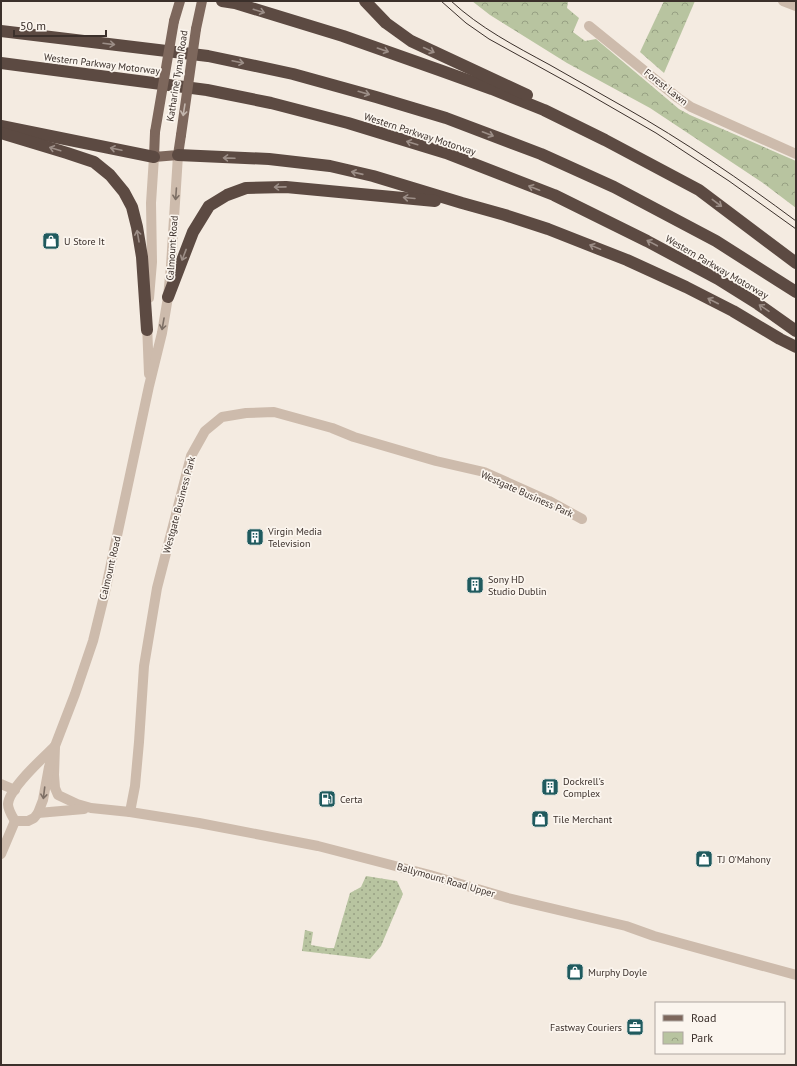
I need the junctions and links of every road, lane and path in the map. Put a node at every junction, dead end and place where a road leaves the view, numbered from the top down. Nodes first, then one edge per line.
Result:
1 (180, 1) edge
2 (202, 1) edge
3 (222, 1) edge
4 (365, 1) edge
5 (783, 1) edge
6 (796, 6) edge
7 (589, 26) dead end
8 (1, 31) edge
9 (1, 63) edge
10 (1, 126) edge
11 (1, 133) edge
12 (796, 154) edge
13 (178, 156) junction
14 (154, 157) junction
15 (699, 190) junction
16 (462, 203) junction
17 (796, 263) edge
18 (796, 292) edge
19 (168, 296) junction
20 (147, 330) junction
21 (796, 331) edge
22 (796, 347) edge
23 (149, 386) junction
24 (582, 518) dead end
25 (55, 746) junction
26 (1, 784) edge
27 (15, 790) junction
28 (91, 808) junction
29 (130, 812) junction
30 (38, 813) junction
31 (15, 821) junction
32 (1, 854) edge
33 (796, 975) edge

1 - 14 main road, Katharine Tynan Road, bridge
2 -> 13 main road, Katharine Tynan Road, bridge
3 -> 15 highway
4 -> 15 highway
5 - 6 street
7 - 12 street, Forest Lawn
8 -> 18 highway, Western Parkway Motorway
21 -> 9 highway, Western Parkway Motorway
14 -> 10 highway
20 -> 11 highway
13 - 14 main road
16 -> 13 highway
13 -> 19 street, Calmount Road
14 - 20 street, Calmount Road
15 -> 17 highway
16 -> 19 highway
22 -> 16 highway
19 -> 23 street, Calmount Road
20 - 23 street, Calmount Road
23 - 25 street, Calmount Road
24 - 29 street, Westgate Business Park
25 - 27 street, Calmount Road
25 - 28 street, Ballymount Road Upper
25 -> 30 street, Calmount Road
26 - 27 street
27 - 31 street
28 - 29 street, Ballymount Road Upper
28 - 30 street, Ballymount Road Upper
29 - 33 street, Ballymount Road Upper
30 - 31 street, Ballymount Road Upper
31 - 32 street

